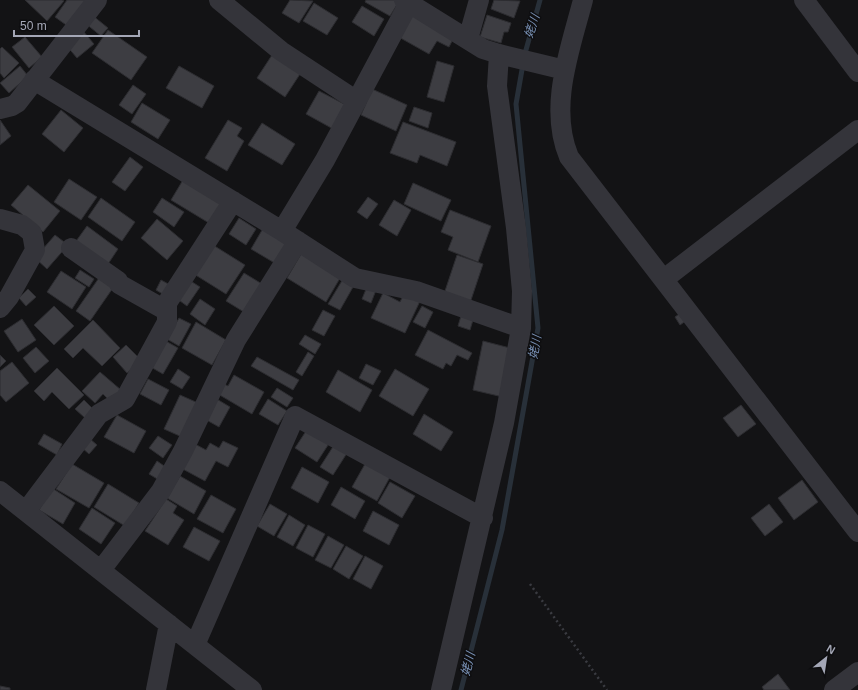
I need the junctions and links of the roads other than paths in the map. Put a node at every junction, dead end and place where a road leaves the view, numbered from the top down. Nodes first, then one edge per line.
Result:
1 (97, 0) edge
2 (219, 0) edge
3 (479, 0) edge
4 (583, 0) edge
5 (804, 0) edge
6 (406, 2) edge
7 (468, 39) junction
8 (502, 55) junction
9 (565, 70) junction
10 (858, 72) edge
11 (34, 80) junction
12 (357, 101) junction
13 (0, 109) edge
14 (858, 130) edge
15 (233, 201) junction
16 (0, 219) edge
17 (290, 236) junction
18 (71, 248) dead end
19 (664, 279) junction
20 (0, 308) edge
21 (167, 311) junction
22 (521, 328) junction
23 (0, 491) edge
24 (26, 511) junction
25 (483, 518) junction
26 (858, 532) edge
27 (101, 570) junction
28 (169, 624) junction
29 (195, 645) junction
30 (858, 672) edge
31 (156, 690) edge
32 (252, 690) edge
33 (441, 690) edge
34 (834, 690) edge

1 - 11 street
2 - 12 street
3 - 7 street
4 - 9 street
5 - 10 street
6 - 7 street
6 - 12 street
7 - 8 street
8 - 9 street
8 - 22 street
9 - 19 street
11 - 13 street
11 - 15 street
12 - 17 street
14 - 19 street
15 - 17 street
15 - 21 street
16 - 20 street
17 - 22 street
17 - 27 street
18 - 21 street
19 - 26 street
21 - 24 street
22 - 25 street
23 - 24 street
24 - 27 street
25 - 29 street
25 - 33 street
27 - 28 street
28 - 29 street
28 - 31 street
29 - 32 street
30 - 34 street

